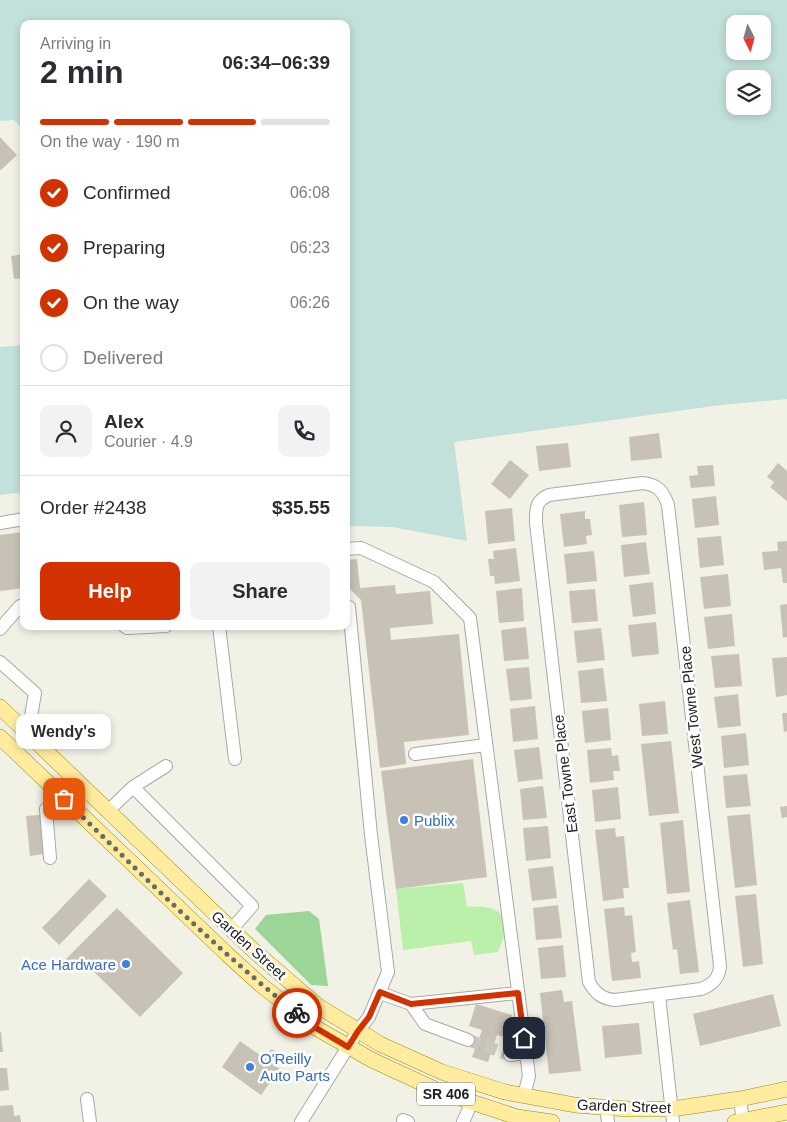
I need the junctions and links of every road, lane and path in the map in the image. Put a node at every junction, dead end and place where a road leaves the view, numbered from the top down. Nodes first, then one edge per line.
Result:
1 (549, 495) joint
2 (20, 520) edge
3 (0, 523) edge
4 (350, 549) edge
5 (20, 606) edge
6 (350, 617) edge
7 (0, 629) edge
8 (219, 630) edge
9 (0, 662) edge
10 (0, 707) edge
11 (28, 734) junction
12 (2, 742) edge
13 (486, 745) junction
14 (415, 754) dead end
15 (235, 759) dead end
16 (166, 766) dead end
17 (133, 787) junction
18 (53, 788) junction
19 (46, 809) dead end
20 (108, 811) junction
21 (92, 826) junction
22 (146, 847) junction
23 (50, 858) dead end
24 (231, 930) junction
25 (380, 992) junction
26 (518, 993) junction
27 (659, 996) junction
28 (411, 1004) junction
29 (358, 1031) junction
30 (468, 1040) tunnel mouth
31 (348, 1047) junction
32 (526, 1053) junction
33 (510, 1055) tunnel mouth
34 (787, 1089) edge
35 (524, 1095) junction
36 (87, 1099) dead end
37 (740, 1099) junction
38 (472, 1102) junction
39 (787, 1112) edge
40 (607, 1115) edge
41 (672, 1115) edge
42 (526, 1120) edge
43 (90, 1122) edge
44 (301, 1122) edge
45 (463, 1122) edge
46 (552, 1122) edge
47 (740, 1122) edge

1 - 27 street, East Towne Place
1 - 27 street, West Towne Place
2 - 3 street
4 - 13 street
5 - 7 street
6 - 25 street
8 - 15 street
9 - 11 street
10 - 11 main road, Garden Street / SR 406
11 - 20 main road, Garden Street / SR 406
12 - 18 main road, Garden Street / SR 406
13 - 14 street
13 - 26 street
16 - 17 street
17 - 20 street
17 - 24 street
18 - 20 main road
18 - 21 main road, Garden Street / SR 406
19 - 23 street
20 - 22 main road, Garden Street / SR 406
21 - 22 main road
21 - 31 main road, Garden Street / SR 406
22 - 24 main road, Garden Street / SR 406
24 - 29 main road, Garden Street / SR 406
25 - 28 street
25 - 29 street
26 - 28 street
26 - 32 street
27 - 41 street
28 - 30 street
29 - 31 street
29 - 35 main road, Garden Street / SR 406
31 - 38 main road, Garden Street / SR 406
31 - 44 street
32 - 33 street
32 - 35 street
34 - 37 main road, Garden Street / SR 406
35 - 40 main road, Garden Street / SR 406
36 - 43 street
37 - 41 main road, Garden Street / SR 406
37 - 47 street
38 - 42 main road, Garden Street / SR 406
38 - 45 street
39 - 47 main road
40 - 41 main road, Garden Street / SR 406
42 - 46 main road, Garden Street / SR 406

